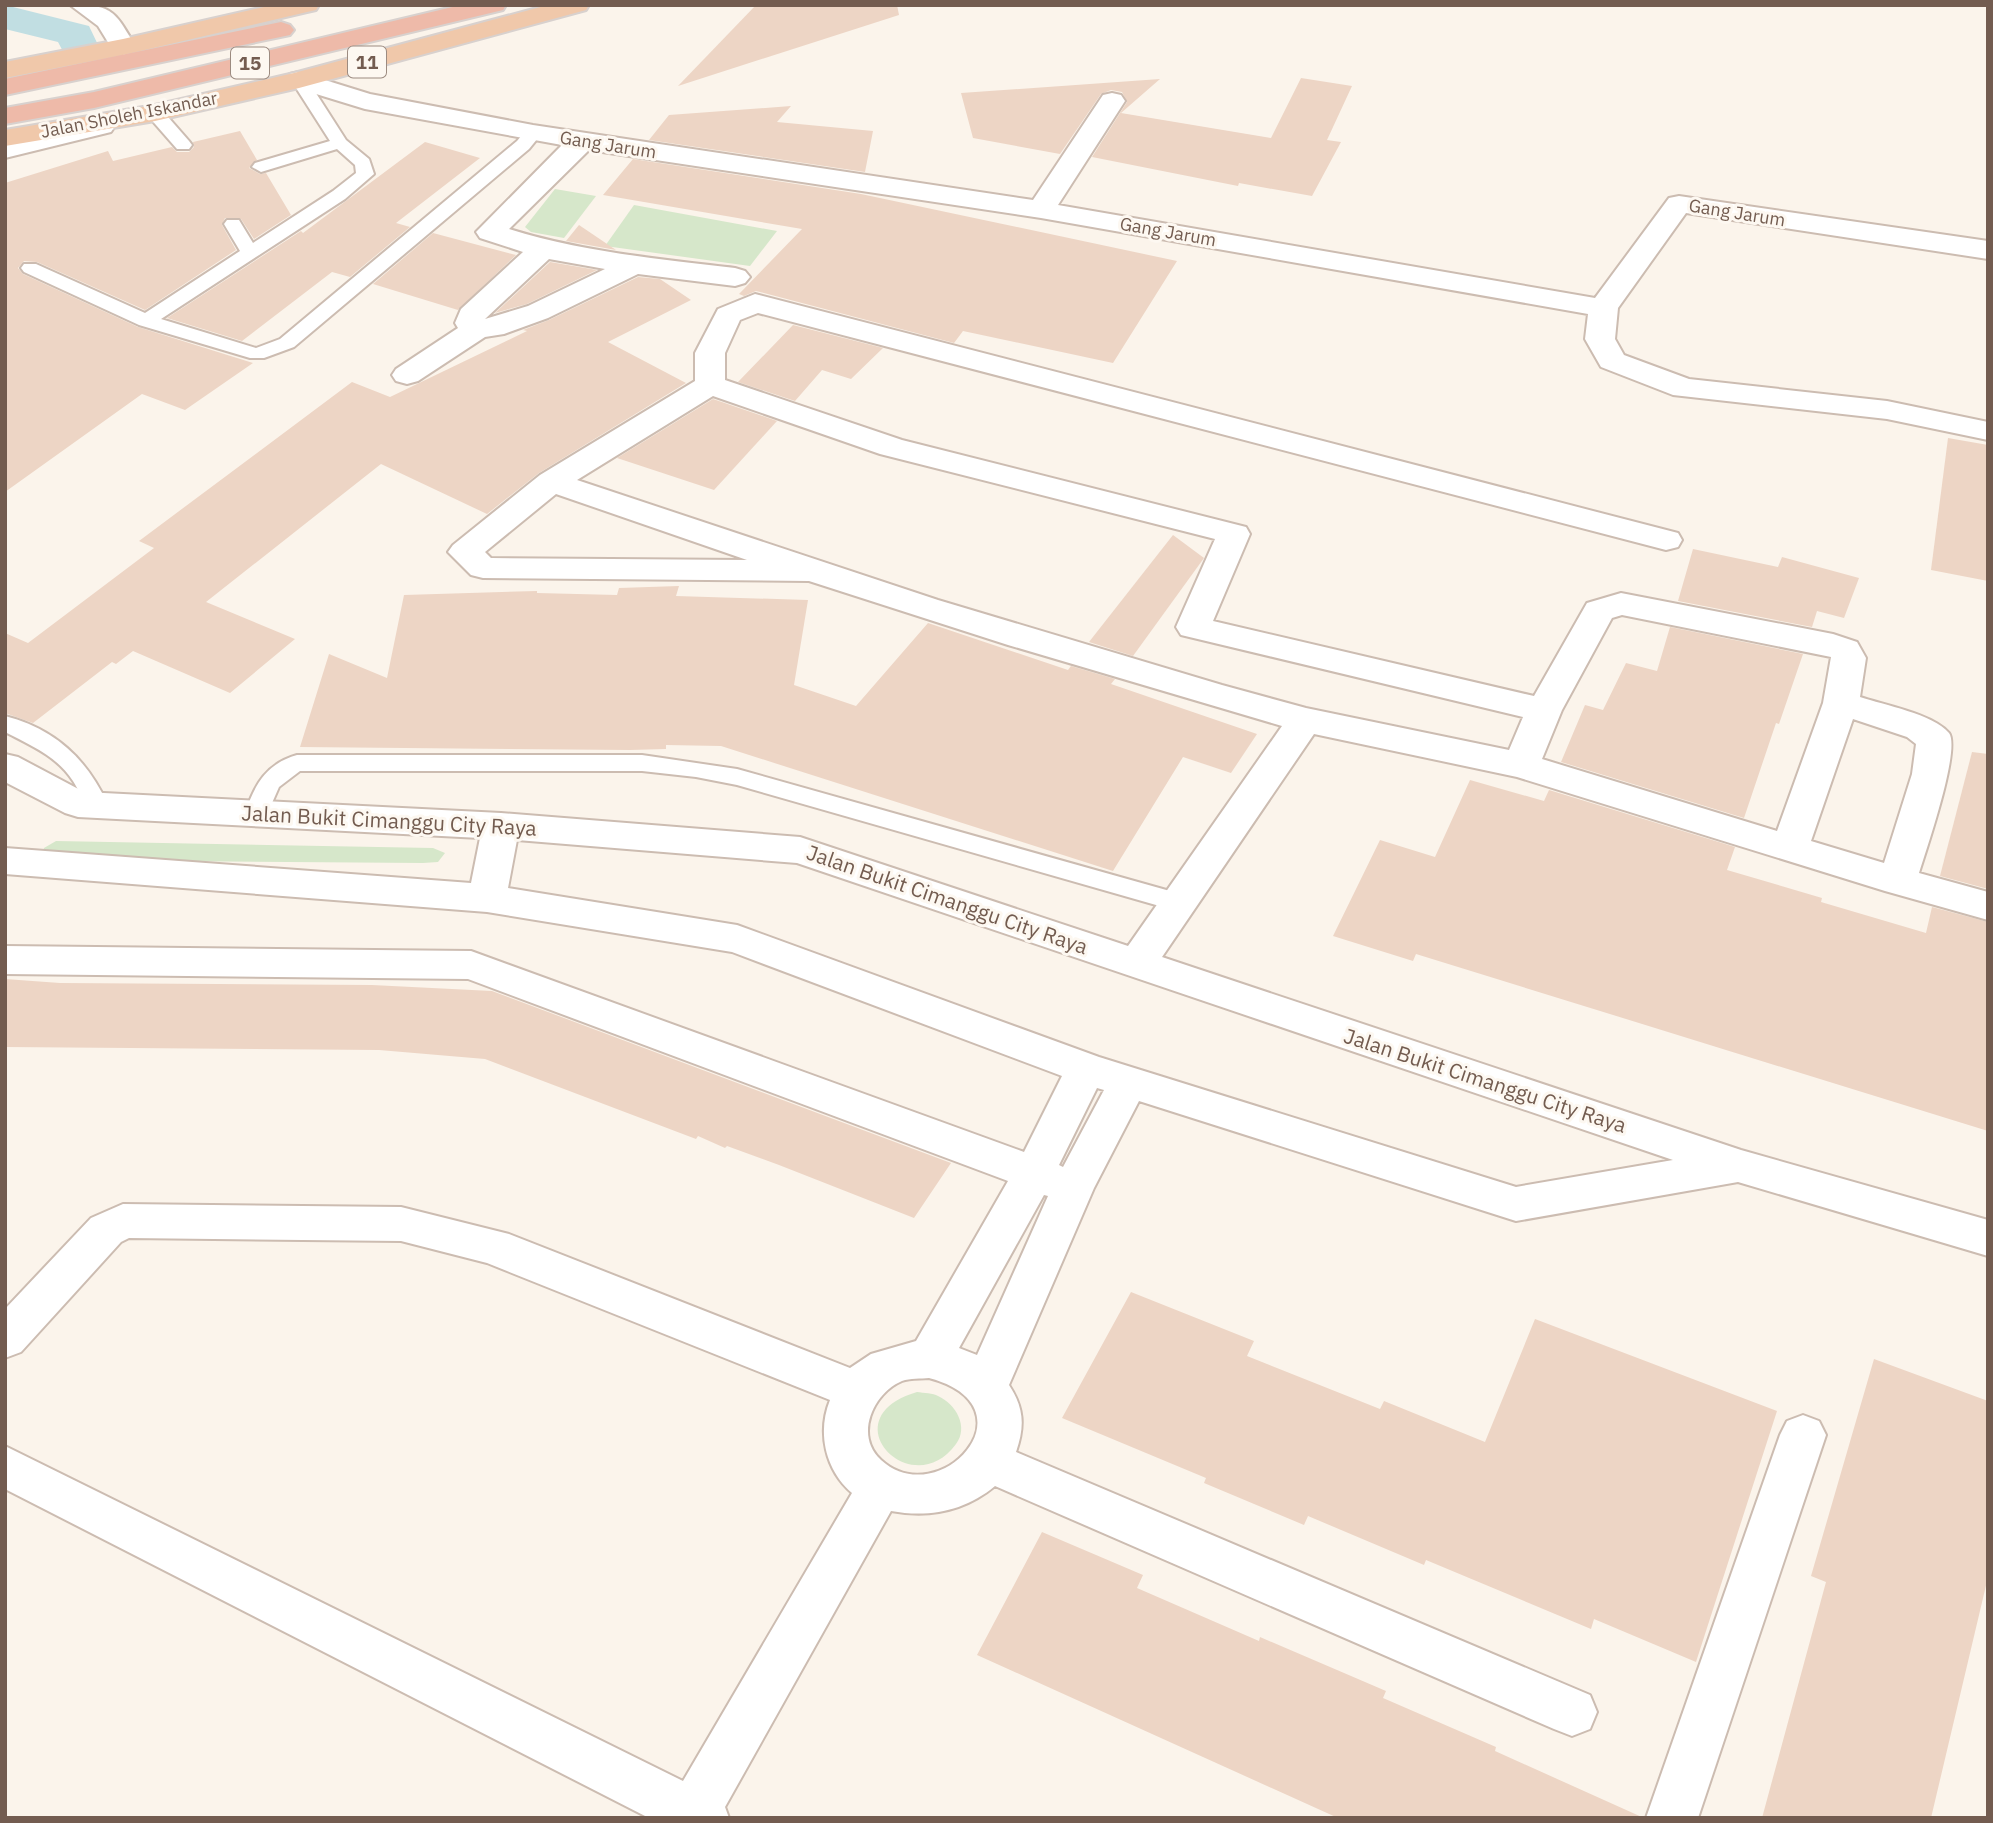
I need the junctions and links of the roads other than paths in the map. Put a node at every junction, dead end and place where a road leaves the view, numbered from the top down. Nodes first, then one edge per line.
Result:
1 (82, 5) edge
2 (307, 5) edge
3 (391, 5) edge
4 (494, 5) edge
5 (577, 5) edge
6 (123, 47) junction
7 (8, 73) edge
8 (299, 80) junction
9 (1112, 101) dead end
10 (155, 113) junction
11 (5, 116) edge
12 (533, 133) junction
13 (5, 138) edge
14 (582, 141) junction
15 (340, 143) junction
16 (183, 145) dead end
17 (5, 150) edge
18 (261, 167) dead end
19 (1041, 210) junction
20 (233, 224) dead end
21 (543, 249) junction
22 (1988, 250) edge
23 (250, 253) junction
24 (634, 264) junction
25 (30, 268) dead end
26 (735, 277) dead end
27 (1603, 308) junction
28 (146, 321) junction
29 (478, 328) junction
30 (407, 375) dead end
31 (710, 385) junction
32 (1988, 431) edge
33 (551, 482) junction
34 (1666, 540) dead end
35 (806, 571) junction
36 (1194, 627) junction
37 (1161, 680) junction
38 (1840, 703) junction
39 (1544, 710) junction
40 (1306, 720) junction
41 (5, 723) edge
42 (1521, 765) junction
43 (5, 766) edge
44 (96, 805) junction
45 (257, 813) junction
46 (501, 826) junction
47 (1790, 847) junction
48 (5, 861) edge
49 (1898, 881) junction
50 (487, 898) junction
51 (1177, 902) junction
52 (1988, 906) edge
53 (5, 960) edge
54 (1136, 965) junction
55 (1086, 1069) junction
56 (1128, 1083) junction
57 (1739, 1166) junction
58 (1054, 1180) junction
59 (1988, 1238) edge
60 (5, 1339) edge
61 (929, 1359) junction
62 (986, 1386) junction
63 (857, 1391) junction
64 (1803, 1435) dead end
65 (989, 1462) junction
66 (5, 1466) edge
67 (880, 1487) junction
68 (1572, 1712) dead end
69 (698, 1815) edge
70 (1672, 1818) edge

1 - 6 street
2 - 6 highway
3 - 7 highway, 15
4 - 11 highway, 15
5 - 8 highway, Jalan Sholeh Iskandar / 11
6 - 7 highway
8 - 10 highway, Jalan Sholeh Iskandar / 11
8 - 12 street, Gang Jarum
8 - 15 lane
9 - 19 street
10 - 13 highway, Jalan Sholeh Iskandar / 11
10 - 16 lane
10 - 17 street
12 - 14 street, Gang Jarum
12 - 28 lane
14 - 19 street, Gang Jarum
14 - 21 street
15 - 18 lane
15 - 23 lane
19 - 27 street, Gang Jarum
20 - 23 lane
21 - 24 street
21 - 29 street
22 - 27 street, Gang Jarum
23 - 28 lane
24 - 26 street
24 - 29 street
25 - 28 lane
27 - 32 street
29 - 30 street
31 - 33 street
31 - 34 street
31 - 36 street
33 - 35 street
33 - 35 street
35 - 37 street
36 - 37 street
36 - 39 street
37 - 40 street
38 - 39 street
38 - 47 street
38 - 49 street
39 - 42 street
40 - 42 street
40 - 51 street
41 - 44 lane
42 - 47 street
43 - 44 street, Jalan Bukit Cimanggu City Raya
44 - 45 street, Jalan Bukit Cimanggu City Raya
45 - 46 street, Jalan Bukit Cimanggu City Raya
45 - 51 lane
46 - 50 street
46 - 54 street, Jalan Bukit Cimanggu City Raya
47 - 49 street
48 - 50 street, Jalan Bukit Cimanggu City Raya
49 - 52 street
50 - 55 street, Jalan Bukit Cimanggu City Raya
51 - 54 street
53 - 58 street
54 - 57 street, Jalan Bukit Cimanggu City Raya
55 - 56 street, Jalan Bukit Cimanggu City Raya
55 - 58 street
56 - 57 street, Jalan Bukit Cimanggu City Raya
56 - 58 street
57 - 59 street, Jalan Bukit Cimanggu City Raya
58 - 61 street
58 - 62 street
60 - 63 street
61 - 62 street
61 - 63 street
62 - 65 street
63 - 67 street
64 - 70 street
65 - 67 street
65 - 68 street
66 - 69 street
67 - 69 street

